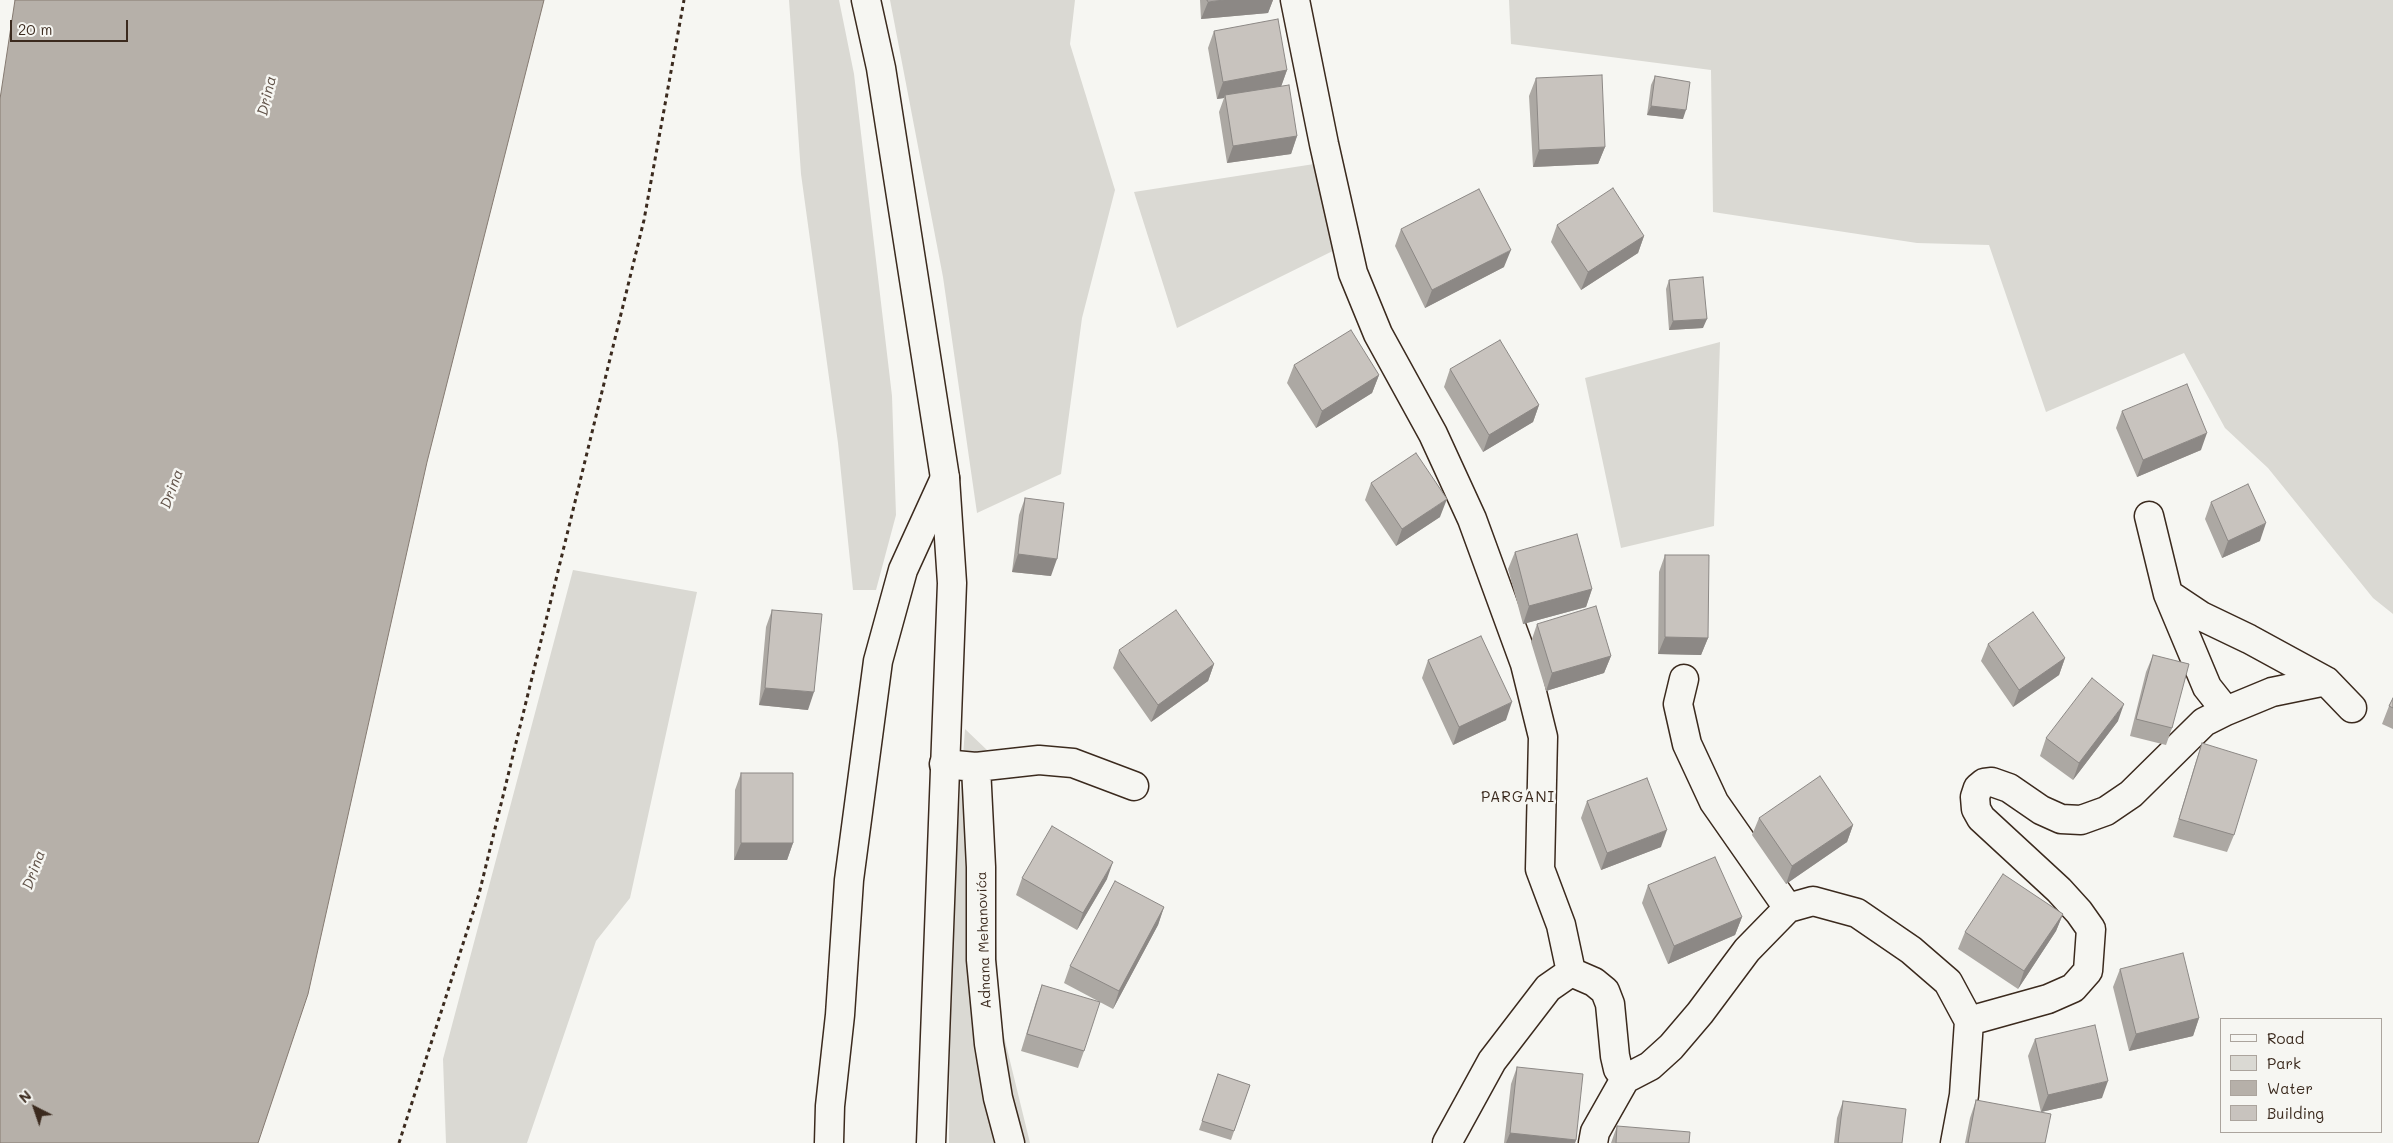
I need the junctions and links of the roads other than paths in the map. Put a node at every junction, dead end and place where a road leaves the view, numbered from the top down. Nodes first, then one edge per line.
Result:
1 (866, 0) edge
2 (1295, 0) edge
3 (945, 478) junction
4 (2148, 516) dead end
5 (2168, 594) junction
6 (1684, 679) dead end
7 (2326, 681) junction
8 (2352, 708) dead end
9 (2226, 712) junction
10 (944, 764) junction
11 (976, 767) junction
12 (1134, 786) dead end
13 (1788, 908) junction
14 (1571, 972) junction
15 (1969, 1021) junction
16 (1625, 1078) junction
17 (829, 1143) edge
18 (931, 1143) edge
19 (1010, 1143) edge
20 (1447, 1143) edge
21 (1593, 1143) edge
22 (1955, 1143) edge

1 - 3 street
2 - 14 street
3 - 10 street
3 - 17 street
4 - 5 street
5 - 7 street
5 - 9 street
6 - 13 street
7 - 8 street
7 - 9 street
9 - 15 street
10 - 11 street
10 - 18 street
11 - 12 street
11 - 19 street, Adnana Mehanovića
13 - 15 street
13 - 16 street
14 - 16 street
14 - 20 street
15 - 22 street
16 - 21 street

